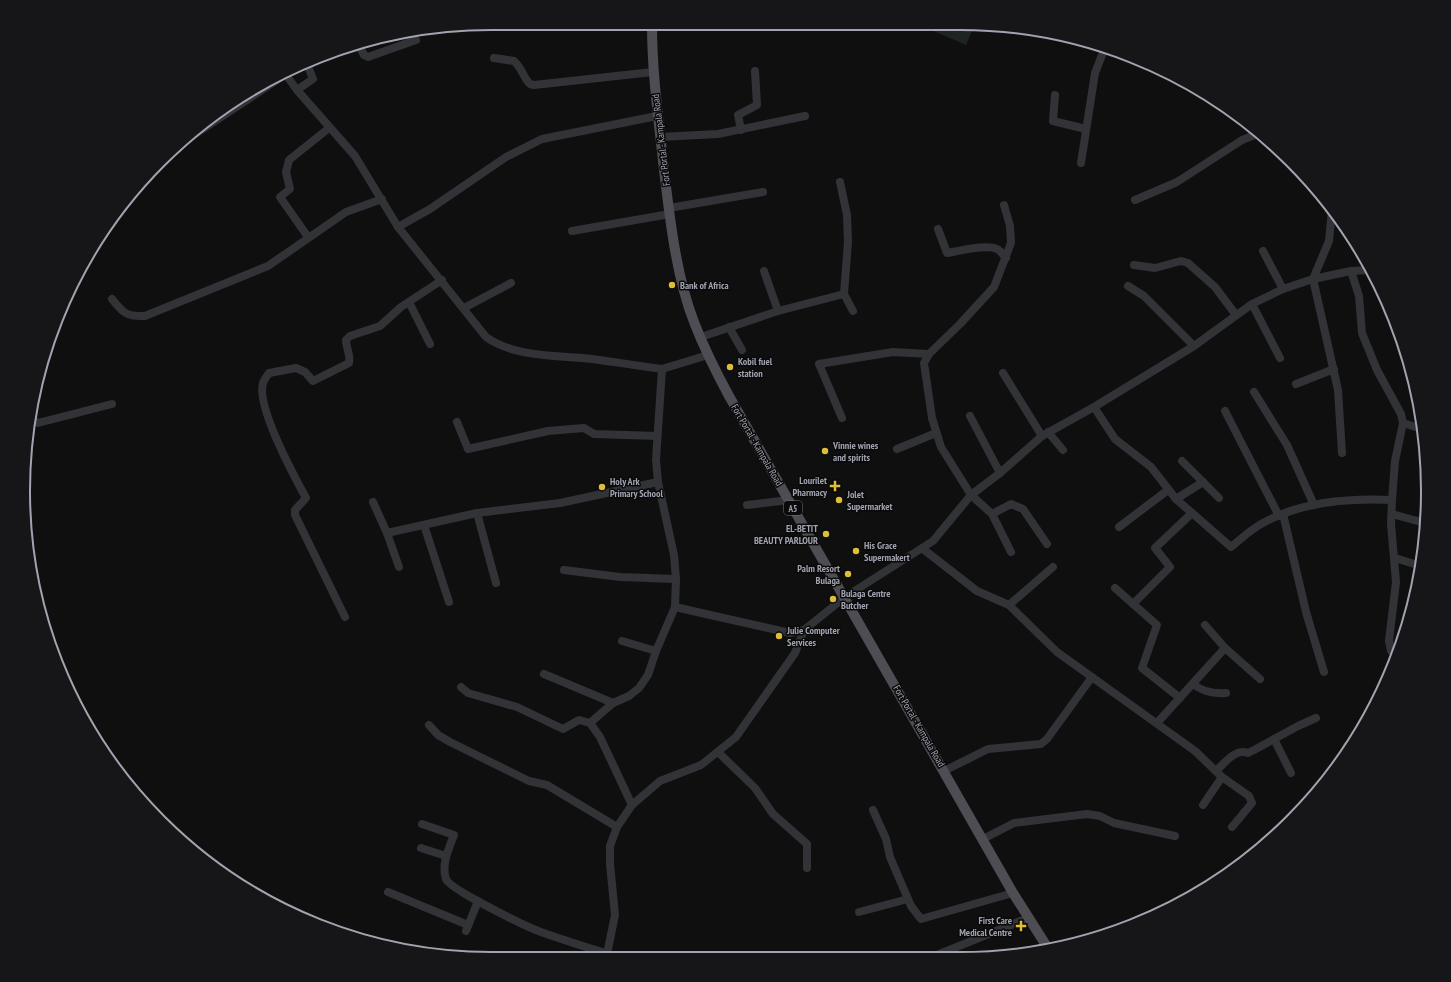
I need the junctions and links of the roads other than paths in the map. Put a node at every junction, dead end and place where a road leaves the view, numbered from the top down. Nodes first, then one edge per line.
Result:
1 (652, 30) edge
2 (416, 40) dead end
3 (361, 49) edge
4 (1103, 53) edge
5 (494, 58) dead end
6 (309, 68) edge
7 (754, 71) dead end
8 (653, 72) junction
9 (288, 78) edge
10 (297, 90) junction
11 (1055, 95) dead end
12 (657, 116) junction
13 (806, 116) dead end
14 (329, 128) junction
15 (1086, 129) junction
16 (741, 130) junction
17 (1254, 135) edge
18 (660, 137) junction
19 (1081, 163) dead end
20 (840, 182) dead end
21 (763, 192) dead end
22 (382, 199) junction
23 (1135, 200) dead end
24 (1004, 205) dead end
25 (669, 211) junction
26 (1331, 218) edge
27 (398, 227) junction
28 (938, 230) dead end
29 (572, 231) dead end
30 (308, 237) junction
31 (1262, 251) dead end
32 (1006, 258) junction
33 (1134, 265) dead end
34 (1364, 270) edge
35 (764, 271) dead end
36 (1351, 271) junction
37 (1312, 279) junction
38 (442, 280) junction
39 (511, 283) dead end
40 (1128, 286) dead end
41 (1283, 289) junction
42 (844, 294) junction
43 (112, 299) dead end
44 (409, 302) junction
45 (1252, 304) junction
46 (464, 308) junction
47 (778, 311) junction
48 (853, 311) dead end
49 (1236, 315) junction
50 (729, 327) junction
51 (701, 337) junction
52 (430, 344) dead end
53 (1194, 346) junction
54 (742, 350) dead end
55 (929, 354) junction
56 (708, 355) junction
57 (1280, 358) dead end
58 (662, 369) junction
59 (1334, 369) junction
60 (1003, 373) dead end
61 (1296, 384) dead end
62 (1254, 392) dead end
63 (112, 404) dead end
64 (1094, 407) junction
65 (1225, 411) dead end
66 (970, 416) dead end
67 (842, 418) dead end
68 (36, 421) edge
69 (457, 422) dead end
70 (1403, 422) junction
71 (1416, 428) edge
72 (936, 433) junction
73 (1045, 434) junction
74 (657, 436) junction
75 (897, 449) dead end
76 (1063, 450) dead end
77 (1342, 453) dead end
78 (1182, 461) dead end
79 (1000, 473) junction
80 (658, 482) junction
81 (1203, 482) junction
82 (1168, 490) junction
83 (971, 495) junction
84 (1219, 498) dead end
85 (1176, 499) junction
86 (789, 500) junction
87 (1392, 500) junction
88 (373, 502) dead end
89 (746, 505) dead end
90 (1314, 505) junction
91 (476, 513) junction
92 (992, 514) junction
93 (1192, 514) junction
94 (1392, 514) junction
95 (1281, 515) junction
96 (1420, 522) edge
97 (424, 525) junction
98 (1119, 527) dead end
99 (387, 533) junction
100 (1047, 544) dead end
101 (923, 549) junction
102 (1011, 552) dead end
103 (1395, 558) junction
104 (1415, 564) edge
105 (399, 567) dead end
106 (1052, 568) dead end
107 (564, 570) dead end
108 (676, 579) junction
109 (496, 583) dead end
110 (1115, 588) dead end
111 (845, 597) junction
112 (449, 602) dead end
113 (1133, 604) junction
114 (1009, 605) junction
115 (675, 606) junction
116 (345, 617) dead end
117 (1205, 625) dead end
118 (804, 630) junction
119 (622, 641) dead end
120 (1225, 648) junction
121 (656, 651) junction
122 (1392, 651) edge
123 (1324, 672) dead end
124 (544, 674) dead end
125 (1092, 678) junction
126 (1260, 679) dead end
127 (1193, 684) junction
128 (461, 687) dead end
129 (1226, 693) dead end
130 (1180, 698) junction
131 (613, 703) junction
132 (1316, 718) dead end
133 (590, 723) junction
134 (1157, 723) junction
135 (429, 725) dead end
136 (1274, 739) junction
137 (719, 752) junction
138 (944, 771) junction
139 (1291, 773) dead end
140 (1219, 774) junction
141 (1203, 804) dead end
142 (632, 805) junction
143 (873, 810) dead end
144 (422, 824) dead end
145 (617, 827) junction
146 (1232, 827) dead end
147 (1175, 836) dead end
148 (983, 839) junction
149 (421, 848) dead end
150 (446, 856) junction
151 (807, 868) dead end
152 (388, 892) dead end
153 (1013, 893) junction
154 (908, 899) junction
155 (478, 901) junction
156 (859, 912) dead end
157 (1028, 918) junction
158 (1045, 944) edge
159 (596, 952) edge
160 (608, 952) edge
161 (944, 952) edge

1 - 8 main road, Fort Portal - Kampala Road / A5
2 - 3 street
4 - 15 street
5 - 8 street
6 - 10 street
7 - 16 street
8 - 12 main road, Fort Portal - Kampala Road / A5
9 - 10 street
10 - 14 street
11 - 15 street
12 - 18 main road, Fort Portal - Kampala Road / A5
12 - 27 street
13 - 16 street
14 - 22 street
14 - 30 street
15 - 19 street
16 - 18 street
17 - 23 street
18 - 25 main road, Fort Portal - Kampala Road / A5
20 - 42 street
21 - 25 street
22 - 27 street
22 - 30 street
24 - 32 street
25 - 29 street
25 - 51 main road, Fort Portal - Kampala Road / A5
26 - 37 street
27 - 38 street
28 - 32 street
30 - 43 street
31 - 41 street
32 - 55 street
33 - 49 street
34 - 36 street
35 - 47 street
36 - 37 street
36 - 70 street
37 - 41 street
37 - 59 street
38 - 44 street
38 - 46 street
39 - 46 street
40 - 53 street
41 - 45 street
42 - 47 street
42 - 48 street
44 - 52 street
44 - 116 street
45 - 49 street
45 - 57 street
46 - 58 street
47 - 50 street
49 - 53 street
50 - 51 street
50 - 54 street
51 - 56 main road, Fort Portal - Kampala Road / A5
53 - 64 street
55 - 67 street
55 - 72 street
56 - 58 street
56 - 86 main road, Fort Portal - Kampala Road / A5
58 - 74 street
59 - 61 street
59 - 77 street
60 - 73 street
62 - 90 street
63 - 68 street
64 - 73 street
64 - 82 street
65 - 95 street
66 - 79 street
69 - 74 street
70 - 71 street
70 - 87 street
72 - 75 street
72 - 83 street
73 - 76 street
73 - 79 street
74 - 80 street
78 - 81 street
79 - 83 street
80 - 91 street
80 - 108 street
81 - 84 street
81 - 85 street
82 - 85 street
82 - 98 street
83 - 92 street
83 - 101 street
85 - 93 street
86 - 89 street
86 - 111 main road, Fort Portal - Kampala Road / A5
87 - 90 street
87 - 94 street
88 - 99 street
90 - 95 street
91 - 97 street
91 - 109 street
92 - 100 street
92 - 102 street
93 - 95 street
93 - 113 street
94 - 96 street
94 - 103 street
95 - 123 street
97 - 99 street
97 - 112 street
99 - 105 street
101 - 111 street
101 - 114 street
103 - 104 street
103 - 122 street
106 - 114 street
107 - 108 street
108 - 115 street
110 - 113 street
111 - 118 street
111 - 138 main road, Fort Portal - Kampala Road / A5
113 - 130 street
114 - 125 street
115 - 118 street
115 - 121 street
117 - 120 street
118 - 137 street
119 - 121 street
120 - 126 street
120 - 127 street
121 - 131 street
124 - 131 street
125 - 134 street
125 - 138 street
127 - 129 street
127 - 130 street
128 - 133 street
130 - 134 street
131 - 133 street
132 - 136 street
133 - 142 street
134 - 140 street
135 - 145 street
136 - 139 street
136 - 140 street
137 - 142 street
137 - 151 street
138 - 148 main road, Fort Portal - Kampala Road / A5
140 - 141 street
140 - 146 street
142 - 145 street
143 - 154 street
144 - 150 street
145 - 160 street
147 - 148 street
148 - 153 main road, Fort Portal - Kampala Road / A5
149 - 150 street
150 - 155 street
152 - 155 street
153 - 154 street
153 - 157 main road, Fort Portal - Kampala Road / A5
154 - 156 street
155 - 159 street
157 - 158 main road, Fort Portal - Kampala Road / A5
157 - 161 street

